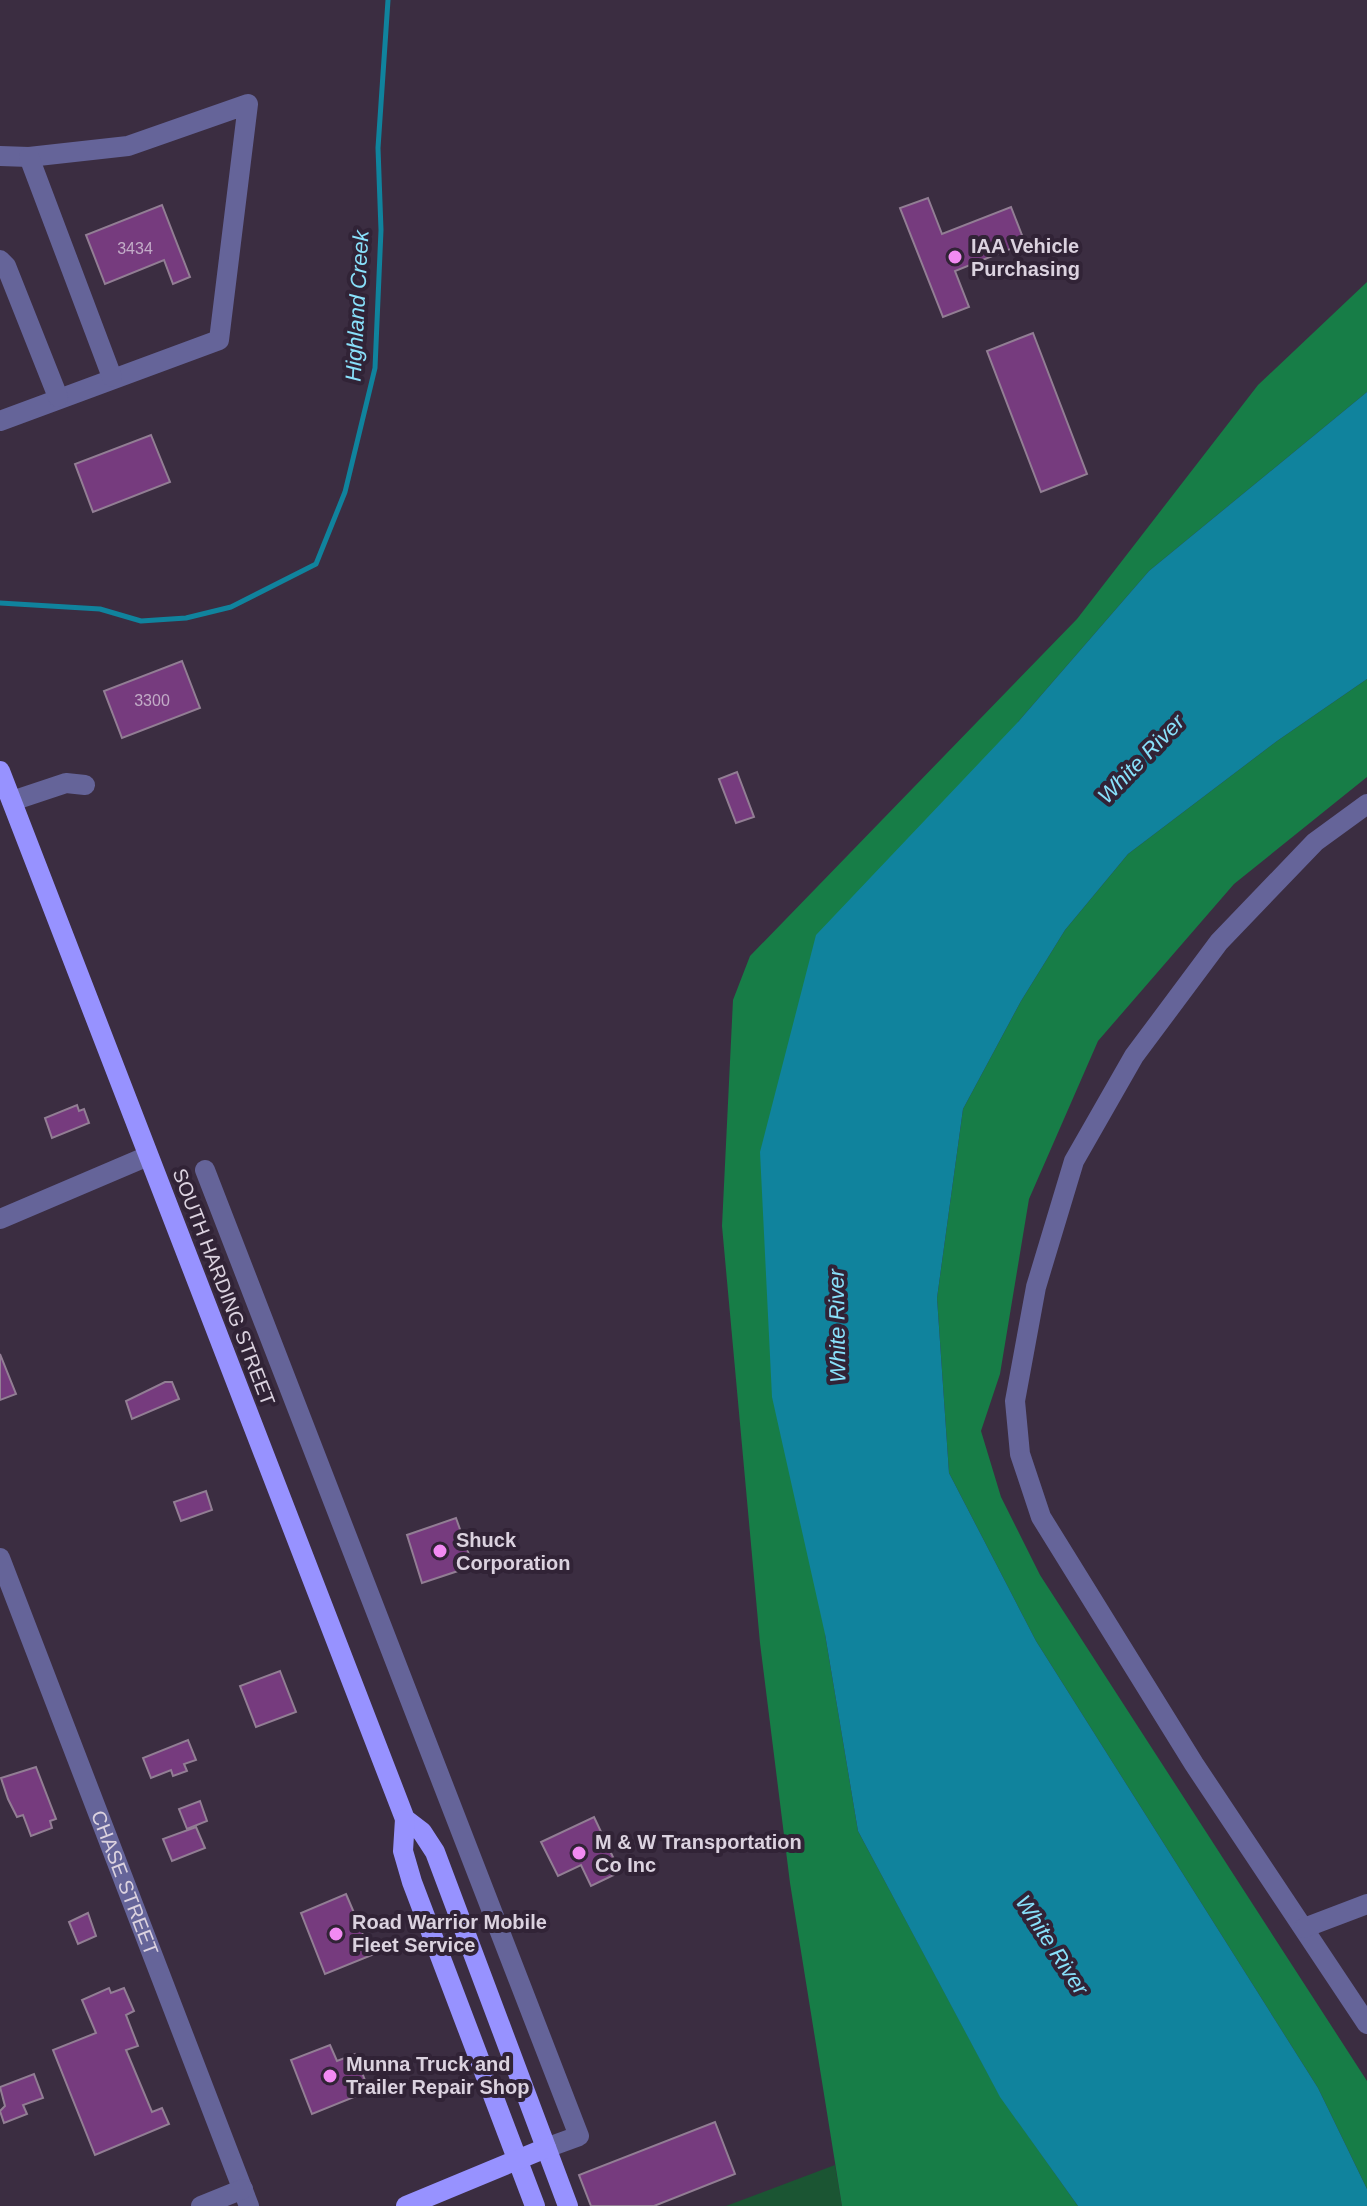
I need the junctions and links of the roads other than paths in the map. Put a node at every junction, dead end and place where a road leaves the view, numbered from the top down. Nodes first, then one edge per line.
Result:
1 (0, 156) edge
2 (29, 157) junction
3 (0, 260) edge
4 (112, 377) junction
5 (58, 397) junction
6 (0, 421) edge
7 (0, 771) edge
8 (85, 785) dead end
9 (12, 801) junction
10 (1367, 804) edge
11 (148, 1156) junction
12 (205, 1170) dead end
13 (0, 1219) edge
14 (0, 1558) edge
15 (405, 1819) junction
16 (1367, 1904) edge
17 (1304, 1928) junction
18 (1367, 2024) edge
19 (546, 2148) junction
20 (517, 2160) junction
21 (246, 2198) edge
22 (201, 2206) edge
23 (406, 2206) edge
24 (535, 2206) edge
25 (568, 2206) edge

1 - 2 street
2 - 4 street
2 - 4 street
3 - 5 street
4 - 5 street
5 - 6 street
7 - 9 main road, SOUTH HARDING STREET
8 - 9 street
9 - 11 main road, SOUTH HARDING STREET
10 - 17 street
11 - 13 street
11 - 15 main road, SOUTH HARDING STREET
12 - 19 street
14 - 21 street, CHASE STREET
15 - 19 main road
15 - 20 main road
16 - 17 street
17 - 18 street
19 - 20 main road
19 - 25 main road
20 - 23 main road
20 - 24 main road
21 - 22 street

